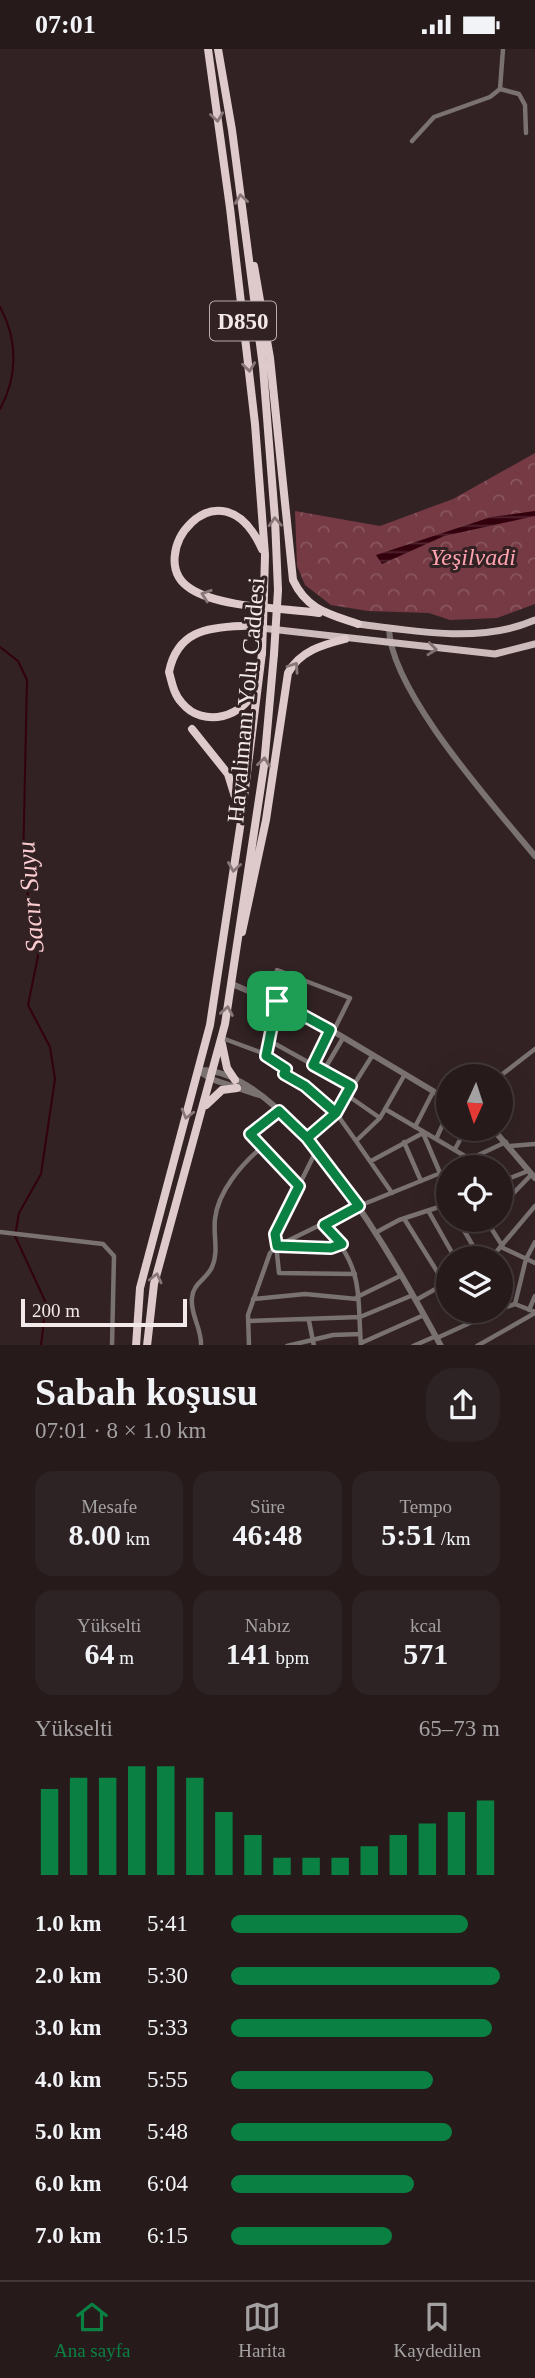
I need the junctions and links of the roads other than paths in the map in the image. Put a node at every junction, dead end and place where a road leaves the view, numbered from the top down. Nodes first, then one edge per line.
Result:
1 (208, 49) edge
2 (218, 49) edge
3 (503, 49) edge
4 (500, 89) junction
5 (526, 134) dead end
6 (412, 141) dead end
7 (247, 236) junction
8 (265, 555) junction
9 (322, 613) junction
10 (535, 620) edge
11 (358, 624) joint
12 (242, 626) joint
13 (389, 628) junction
14 (345, 639) junction
15 (389, 644) junction
16 (535, 644) edge
17 (259, 674) junction
18 (192, 729) dead end
19 (242, 821) junction
20 (535, 856) edge
21 (236, 948) junction
22 (278, 970) dead end
23 (232, 984) junction
24 (277, 1001) junction
25 (332, 1031) junction
26 (222, 1038) junction
27 (344, 1038) junction
28 (270, 1041) junction
29 (535, 1049) edge
30 (265, 1054) junction
31 (372, 1056) junction
32 (313, 1065) junction
33 (513, 1066) edge
34 (199, 1070) junction
35 (324, 1070) junction
36 (405, 1074) junction
37 (212, 1075) junction
38 (236, 1084) junction
39 (351, 1086) junction
40 (433, 1092) junction
41 (436, 1094) edge
42 (347, 1095) junction
43 (385, 1109) junction
44 (202, 1110) junction
45 (279, 1111) junction
46 (336, 1113) junction
47 (380, 1118) junction
48 (415, 1127) junction
49 (423, 1133) junction
50 (436, 1137) edge
51 (307, 1138) junction
52 (356, 1141) junction
53 (443, 1141) edge
54 (459, 1141) edge
55 (505, 1141) edge
56 (404, 1142) junction
57 (508, 1144) junction
58 (535, 1144) edge
59 (262, 1147) junction
60 (455, 1149) junction
61 (316, 1151) junction
62 (464, 1155) edge
63 (480, 1155) edge
64 (371, 1161) junction
65 (436, 1164) edge
66 (532, 1174) edge
67 (436, 1175) edge
68 (513, 1179) edge
69 (421, 1181) junction
70 (299, 1186) junction
71 (392, 1193) junction
72 (513, 1194) edge
73 (359, 1206) junction
74 (535, 1206) edge
75 (436, 1209) edge
76 (429, 1212) junction
77 (405, 1220) junction
78 (324, 1225) junction
79 (2, 1232) edge
80 (375, 1233) junction
81 (535, 1242) edge
82 (342, 1244) junction
83 (277, 1246) junction
84 (448, 1246) edge
85 (504, 1246) edge
86 (513, 1252) edge
87 (526, 1259) junction
88 (535, 1263) edge
89 (436, 1268) edge
90 (355, 1274) junction
91 (400, 1276) junction
92 (436, 1289) edge
93 (535, 1296) edge
94 (414, 1297) junction
95 (357, 1298) junction
96 (253, 1299) junction
97 (515, 1304) joint
98 (529, 1310) junction
99 (535, 1313) edge
100 (424, 1315) junction
101 (360, 1317) junction
102 (248, 1321) junction
103 (309, 1321) junction
104 (470, 1324) edge
105 (360, 1334) junction
106 (436, 1337) junction
107 (313, 1343) edge
108 (361, 1344) edge
109 (111, 1345) edge
110 (136, 1345) edge
111 (148, 1345) edge
112 (201, 1345) edge
113 (249, 1345) edge
114 (416, 1345) edge
115 (440, 1345) edge
116 (479, 1345) edge

1 -> 8 highway, Havalimanı Yolu Caddesi / D850
7 -> 2 highway, Havalimanı Yolu Caddesi / D850
3 - 4 street
4 - 5 street
4 - 6 street
7 - 9 highway
21 -> 7 highway, Havalimanı Yolu Caddesi / D850, bridge
9 -> 8 highway
8 - 17 highway, Havalimanı Yolu Caddesi / D850, bridge
9 - 11 highway
10 - 13 main road
11 - 13 main road
12 - 14 main road
12 - 17 highway
13 - 15 street
14 - 15 main road
21 -> 14 highway
15 -> 16 main road
15 - 20 street
17 - 19 highway, Havalimanı Yolu Caddesi / D850
18 - 19 highway
19 -> 34 highway, Havalimanı Yolu Caddesi / D850
21 - 23 highway, Havalimanı Yolu Caddesi / D850
22 - 25 street
23 - 24 street
26 -> 23 highway, Havalimanı Yolu Caddesi / D850
24 - 25 street
24 - 28 street
25 - 27 street
25 - 32 street
26 - 30 street
26 - 37 highway, Havalimanı Yolu Caddesi / D850
26 - 38 highway
27 - 31 street
27 - 35 street
28 - 30 street
28 - 32 street
29 - 33 street
30 - 46 street
31 - 36 street
31 - 39 street
32 - 35 street
34 - 37 street
34 -> 110 highway, Havalimanı Yolu Caddesi / D850
35 - 39 street
36 - 40 street
36 - 43 street
37 - 38 street
37 - 44 highway, Havalimanı Yolu Caddesi / D850
38 - 44 highway
38 - 45 street
39 - 42 street
40 - 41 street
40 - 48 street
42 - 46 street
42 - 47 street
43 - 47 street
43 - 48 street
111 -> 44 highway, Havalimanı Yolu Caddesi / D850
45 - 51 street
45 - 59 street
46 - 51 street
46 - 52 street
47 - 52 street
48 - 49 street
49 - 50 street
49 - 56 street
49 - 65 street
51 - 61 street
52 - 64 street
53 - 60 street
54 - 60 street
55 - 57 street
56 - 64 street
56 - 69 street
57 - 58 street
57 - 63 street
57 - 66 street
59 - 70 street
59 - 112 street
60 - 62 street
61 - 70 street
61 - 73 street
64 - 71 street
66 - 68 street
66 - 72 street
67 - 69 street
69 - 71 street
70 - 83 street
71 - 73 street
73 - 78 street
73 - 80 street
74 - 85 street
75 - 76 street
76 - 77 street
76 - 84 street
77 - 80 street
77 - 89 street
78 - 82 street
78 - 83 street
79 - 109 street
80 - 91 street
81 - 87 street
82 - 83 street
82 - 90 street
83 - 90 street
83 - 96 street
86 - 87 street
87 - 88 street
87 - 97 street
90 - 95 street
91 - 94 street
91 - 95 street
92 - 94 street
93 - 98 street
94 - 100 street
94 - 101 street
95 - 96 street
95 - 101 street
96 - 102 street
97 - 98 street
98 - 99 street
99 - 116 street
100 - 106 street
100 - 108 street
101 - 103 street
101 - 105 street
102 - 103 street
102 - 113 street
103 - 107 street
104 - 106 street
105 - 107 street
105 - 108 street
106 - 114 street
106 - 115 street

